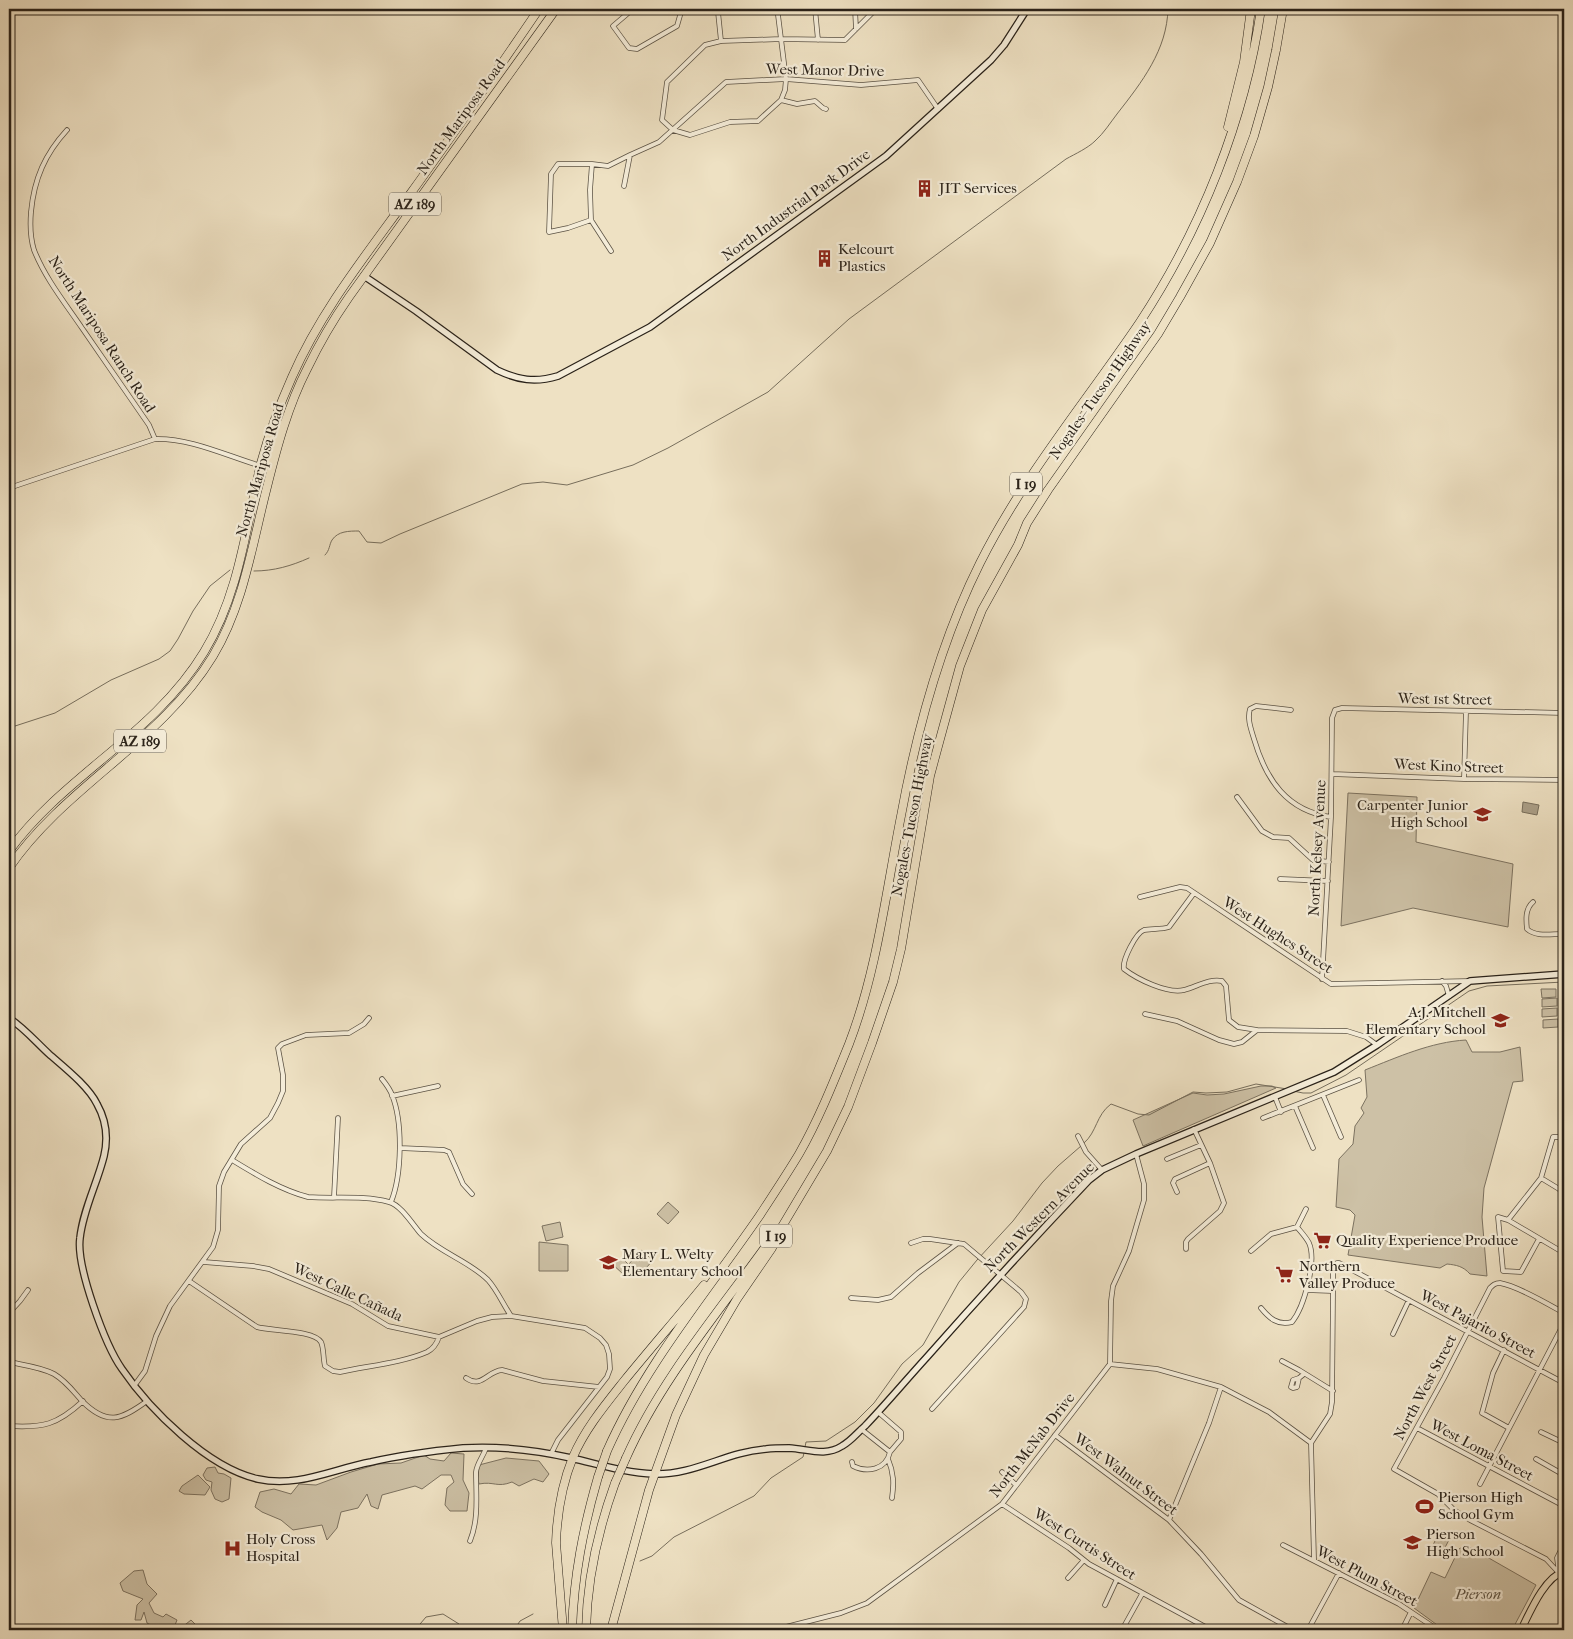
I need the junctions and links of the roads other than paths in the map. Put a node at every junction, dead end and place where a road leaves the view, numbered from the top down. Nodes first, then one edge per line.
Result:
1 (539, 9) edge
2 (545, 9) edge
3 (556, 9) edge
4 (633, 9) edge
5 (679, 9) edge
6 (815, 9) edge
7 (855, 9) edge
8 (876, 9) edge
9 (1027, 9) edge
10 (1251, 9) edge
11 (1261, 9) edge
12 (1283, 10) edge
13 (718, 12) dead end
14 (778, 15) dead end
15 (856, 29) junction
16 (781, 39) junction
17 (818, 40) junction
18 (722, 41) junction
19 (508, 54) junction
20 (786, 79) junction
21 (781, 100) junction
22 (826, 109) dead end
23 (938, 109) junction
24 (66, 130) dead end
25 (673, 130) junction
26 (630, 155) junction
27 (592, 164) junction
28 (624, 186) dead end
29 (403, 204) junction
30 (591, 220) junction
31 (1188, 236) junction
32 (611, 251) dead end
33 (364, 276) junction
34 (312, 338) junction
35 (321, 342) junction
36 (156, 439) junction
37 (261, 466) junction
38 (9, 488) edge
39 (247, 550) junction
40 (1290, 710) dead end
41 (1466, 710) junction
42 (1564, 713) edge
43 (1332, 718) joint
44 (105, 758) junction
45 (104, 771) junction
46 (1332, 774) junction
47 (1464, 779) junction
48 (1564, 780) edge
49 (1237, 797) dead end
50 (44, 811) junction
51 (1331, 817) junction
52 (44, 825) junction
53 (9, 851) edge
54 (1329, 862) junction
55 (9, 868) edge
56 (1280, 879) dead end
57 (1328, 881) junction
58 (1194, 893) junction
59 (1140, 897) dead end
60 (1533, 902) dead end
61 (1564, 941) edge
62 (1564, 974) edge
63 (1322, 980) junction
64 (1442, 981) junction
65 (1470, 981) junction
66 (1448, 996) junction
67 (1145, 1014) dead end
68 (9, 1016) edge
69 (369, 1018) dead end
70 (1257, 1030) junction
71 (1377, 1045) junction
72 (382, 1079) dead end
73 (1359, 1080) dead end
74 (438, 1086) dead end
75 (1323, 1095) junction
76 (392, 1096) junction
77 (1275, 1097) junction
78 (1295, 1106) junction
79 (1281, 1112) junction
80 (338, 1118) dead end
81 (1263, 1118) dead end
82 (1194, 1129) junction
83 (1078, 1136) dead end
84 (1341, 1137) dead end
85 (1564, 1137) edge
86 (1202, 1145) junction
87 (400, 1148) junction
88 (1313, 1148) dead end
89 (1136, 1154) junction
90 (1167, 1159) dead end
91 (232, 1160) junction
92 (1210, 1163) junction
93 (1102, 1170) junction
94 (1541, 1178) junction
95 (1564, 1182) edge
96 (1562, 1191) edge
97 (1177, 1192) dead end
98 (472, 1194) dead end
99 (334, 1198) junction
100 (391, 1202) junction
101 (1306, 1209) dead end
102 (1508, 1220) junction
103 (1297, 1227) junction
104 (777, 1235) junction
105 (744, 1237) junction
106 (1539, 1239) junction
107 (911, 1243) dead end
108 (958, 1243) junction
109 (1186, 1249) dead end
110 (1251, 1251) dead end
111 (1564, 1253) edge
112 (204, 1262) junction
113 (1000, 1274) junction
114 (189, 1281) junction
115 (28, 1290) dead end
116 (1307, 1290) junction
117 (1333, 1291) junction
118 (851, 1298) dead end
119 (1409, 1300) junction
120 (1261, 1308) dead end
121 (9, 1312) edge
122 (1564, 1313) edge
123 (511, 1316) junction
124 (1564, 1323) edge
125 (1467, 1332) junction
126 (1393, 1334) dead end
127 (438, 1337) junction
128 (1504, 1350) junction
129 (1282, 1361) dead end
130 (9, 1362) edge
131 (1110, 1364) junction
132 (1540, 1370) junction
133 (1304, 1374) junction
134 (466, 1378) dead end
135 (1299, 1378) dead end
136 (1564, 1383) edge
137 (134, 1386) junction
138 (599, 1388) junction
139 (1221, 1388) junction
140 (1333, 1391) junction
141 (83, 1401) junction
142 (147, 1401) junction
143 (932, 1409) dead end
144 (878, 1412) junction
145 (9, 1426) edge
146 (1417, 1428) junction
147 (1509, 1428) junction
148 (861, 1429) junction
149 (1542, 1432) dead end
150 (1055, 1435) junction
151 (1311, 1443) junction
152 (1564, 1443) edge
153 (486, 1448) junction
154 (890, 1452) junction
155 (551, 1454) junction
156 (573, 1458) junction
157 (1536, 1459) dead end
158 (888, 1460) junction
159 (852, 1462) dead end
160 (1489, 1467) junction
161 (1002, 1472) dead end
162 (655, 1474) junction
163 (1564, 1476) edge
164 (1480, 1484) dead end
165 (1016, 1485) junction
166 (892, 1498) dead end
167 (1002, 1504) junction
168 (1564, 1506) edge
169 (1170, 1520) junction
170 (470, 1540) dead end
171 (1564, 1544) edge
172 (1283, 1545) dead end
173 (1084, 1560) junction
174 (1314, 1560) junction
175 (1562, 1572) edge
176 (1339, 1574) junction
177 (1068, 1578) dead end
178 (1116, 1580) junction
179 (1142, 1594) junction
180 (1105, 1605) dead end
181 (1412, 1612) junction
182 (563, 1630) edge
183 (572, 1630) edge
184 (586, 1630) edge
185 (611, 1630) edge
186 (774, 1630) edge
187 (1122, 1630) edge
188 (1211, 1630) edge
189 (1294, 1630) edge
190 (1308, 1630) edge
191 (1402, 1630) edge
192 (1438, 1630) edge
193 (1521, 1630) edge

1 - 19 highway, North Mariposa Road / AZ 189
2 - 19 highway
3 - 33 highway, North Mariposa Road / AZ 189
4 - 5 street
6 - 17 street
7 - 15 street
8 - 15 street
9 - 23 street, North Industrial Park Drive
10 - 31 highway
11 - 31 highway, Nogales–Tucson Highway / I 19
12 - 104 highway, Nogales–Tucson Highway / I 19
13 - 18 street
14 - 16 street
15 - 17 street
16 - 17 street
16 - 18 street
16 - 20 street
18 - 25 street
19 - 29 highway, North Mariposa Road / AZ 189
20 - 21 street
20 - 23 street, West Manor Drive
20 - 25 street, West Manor Drive
21 - 22 street, West Manor Drive
21 - 25 street
23 - 33 street, North Industrial Park Drive
24 - 36 street, North Mariposa Ranch Road
25 - 26 street
26 - 27 street
26 - 28 street
27 - 30 street
27 - 30 street
29 - 33 highway
29 - 34 highway, North Mariposa Road / AZ 189
30 - 32 street
31 - 105 highway, Nogales–Tucson Highway / I 19
33 - 34 highway
33 - 35 highway, North Mariposa Road / AZ 189
34 - 37 highway, North Mariposa Road / AZ 189
35 - 37 highway
35 - 39 highway, North Mariposa Road / AZ 189
36 - 37 street
36 - 38 street
37 - 39 highway, North Mariposa Road / AZ 189
39 - 44 highway, North Mariposa Road / AZ 189
39 - 45 highway, North Mariposa Road / AZ 189
40 - 51 street
41 - 42 street, West 1st Street
41 - 43 street, West 1st Street
41 - 47 street
43 - 46 street, North Kelsey Avenue
44 - 45 highway
44 - 50 highway, North Mariposa Road / AZ 189
45 - 52 highway, North Mariposa Road / AZ 189
46 - 47 street, West Kino Street
46 - 51 street, North Kelsey Avenue
47 - 48 street, West Kino Street
49 - 54 street
50 - 52 highway
50 - 53 highway, North Mariposa Road / AZ 189
51 - 54 street, North Kelsey Avenue
52 - 55 highway, North Mariposa Road / AZ 189
54 - 57 street, North Kelsey Avenue
56 - 57 street
57 - 63 street, North Kelsey Avenue
58 - 59 street, West Hughes Street
58 - 63 street, West Hughes Street
58 - 70 street
60 - 61 street
62 - 65 street
63 - 64 street, West Hughes Street
64 - 65 street, West Hughes Street
64 - 66 street
65 - 66 street, North Western Avenue
66 - 71 street, North Western Avenue
67 - 70 street
68 - 137 street, North Western Avenue
69 - 91 street
70 - 71 street
71 - 77 street, North Western Avenue
72 - 76 street
73 - 75 street
74 - 76 street
75 - 78 street
75 - 84 street
76 - 87 street
77 - 79 street
77 - 82 street, North Western Avenue
78 - 79 street
78 - 88 street
79 - 81 street
80 - 99 street
82 - 86 street
82 - 89 street, North Western Avenue
83 - 93 street
85 - 94 street
86 - 90 street
86 - 92 street
87 - 98 street
87 - 100 street
89 - 93 street, North Western Avenue
89 - 131 street
91 - 99 street
91 - 112 street
92 - 97 street
92 - 109 street
93 - 113 street, North Western Avenue
94 - 96 street
94 - 102 street
95 - 96 street
99 - 100 street
100 - 123 street
101 - 103 street
102 - 106 street
102 - 106 street
103 - 110 street
103 - 116 street
104 - 162 highway
104 - 184 highway, Nogales–Tucson Highway / I 19, bridge
105 - 156 highway
105 - 183 highway, Nogales–Tucson Highway / I 19, bridge
106 - 111 street
107 - 108 street
108 - 113 street
108 - 118 street
112 - 114 street
112 - 127 street, West Calle Cañada
113 - 143 street
113 - 144 street, North Western Avenue
114 - 127 street
114 - 137 street
115 - 121 street
116 - 117 street
116 - 120 street
117 - 119 street, West Pajarito Street
117 - 140 street
119 - 125 street, West Pajarito Street
119 - 126 street
122 - 125 street, North West Street
123 - 127 street
123 - 138 street
124 - 132 street
125 - 128 street, West Pajarito Street
125 - 146 street, North West Street
128 - 132 street, West Pajarito Street
128 - 147 street
129 - 133 street
130 - 141 street
131 - 139 street
131 - 150 street, North McNab Drive
132 - 136 street, West Pajarito Street
132 - 147 street
133 - 135 street
133 - 140 street
134 - 138 street
137 - 142 street, North Western Avenue
138 - 155 street
139 - 151 street
139 - 169 street
140 - 151 street
141 - 142 street
141 - 145 street
142 - 153 street, North Western Avenue
144 - 148 street, North Western Avenue
144 - 154 street
146 - 160 street, West Loma Street
146 - 175 street, North West Street
147 - 160 street
148 - 154 street
148 - 162 street, North Western Avenue
149 - 152 street
150 - 165 street, North McNab Drive
150 - 169 street, West Walnut Street
151 - 174 street
153 - 155 street, North Western Avenue
153 - 170 street
154 - 158 street
155 - 156 street, North Western Avenue
156 - 162 street, North Western Avenue
156 - 182 highway
157 - 163 street
158 - 159 street
158 - 166 street
160 - 164 street
160 - 168 street, West Loma Street
161 - 165 street
162 - 185 highway
165 - 167 street, North McNab Drive
167 - 173 street, West Curtis Street
167 - 186 street, North McNab Drive
169 - 189 street, West Walnut Street
171 - 175 street
172 - 174 street, West Plum Street
173 - 177 street
173 - 178 street, West Curtis Street
174 - 176 street, West Plum Street
175 - 193 main road
176 - 181 street, West Plum Street
176 - 190 street
178 - 179 street, West Curtis Street
178 - 180 street
179 - 187 street
179 - 188 street, West Curtis Street
181 - 191 street
181 - 192 street, West Plum Street

